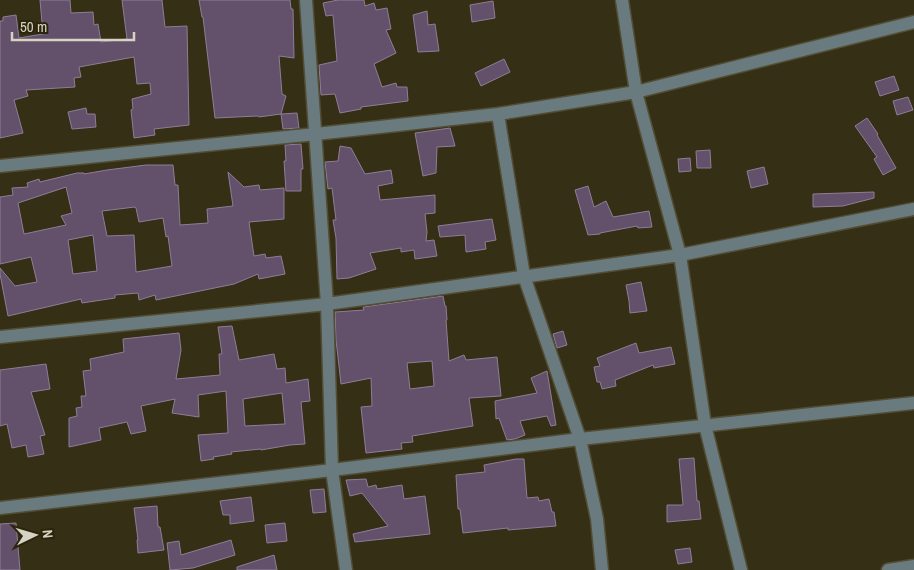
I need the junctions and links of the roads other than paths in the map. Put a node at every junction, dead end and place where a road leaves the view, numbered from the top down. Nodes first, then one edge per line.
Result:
1 (306, 0) edge
2 (622, 0) edge
3 (914, 22) edge
4 (636, 92) junction
5 (498, 114) junction
6 (316, 134) junction
7 (0, 166) edge
8 (914, 209) edge
9 (680, 255) junction
10 (524, 276) junction
11 (327, 304) junction
12 (0, 337) edge
13 (914, 403) edge
14 (705, 425) junction
15 (580, 439) junction
16 (332, 470) junction
17 (0, 508) edge
18 (914, 566) edge
19 (346, 570) edge
20 (602, 570) edge
21 (741, 570) edge
22 (888, 570) edge

1 - 6 street
2 - 4 street
3 - 4 street
4 - 5 street
4 - 9 street
5 - 6 street
5 - 10 street
6 - 7 street
6 - 11 street
8 - 9 street
9 - 10 street
9 - 14 street
10 - 11 street
10 - 15 street
11 - 12 street
11 - 16 street
13 - 14 street
14 - 15 street
14 - 21 street
15 - 16 street
15 - 20 street
16 - 17 street
16 - 19 street
18 - 22 street

